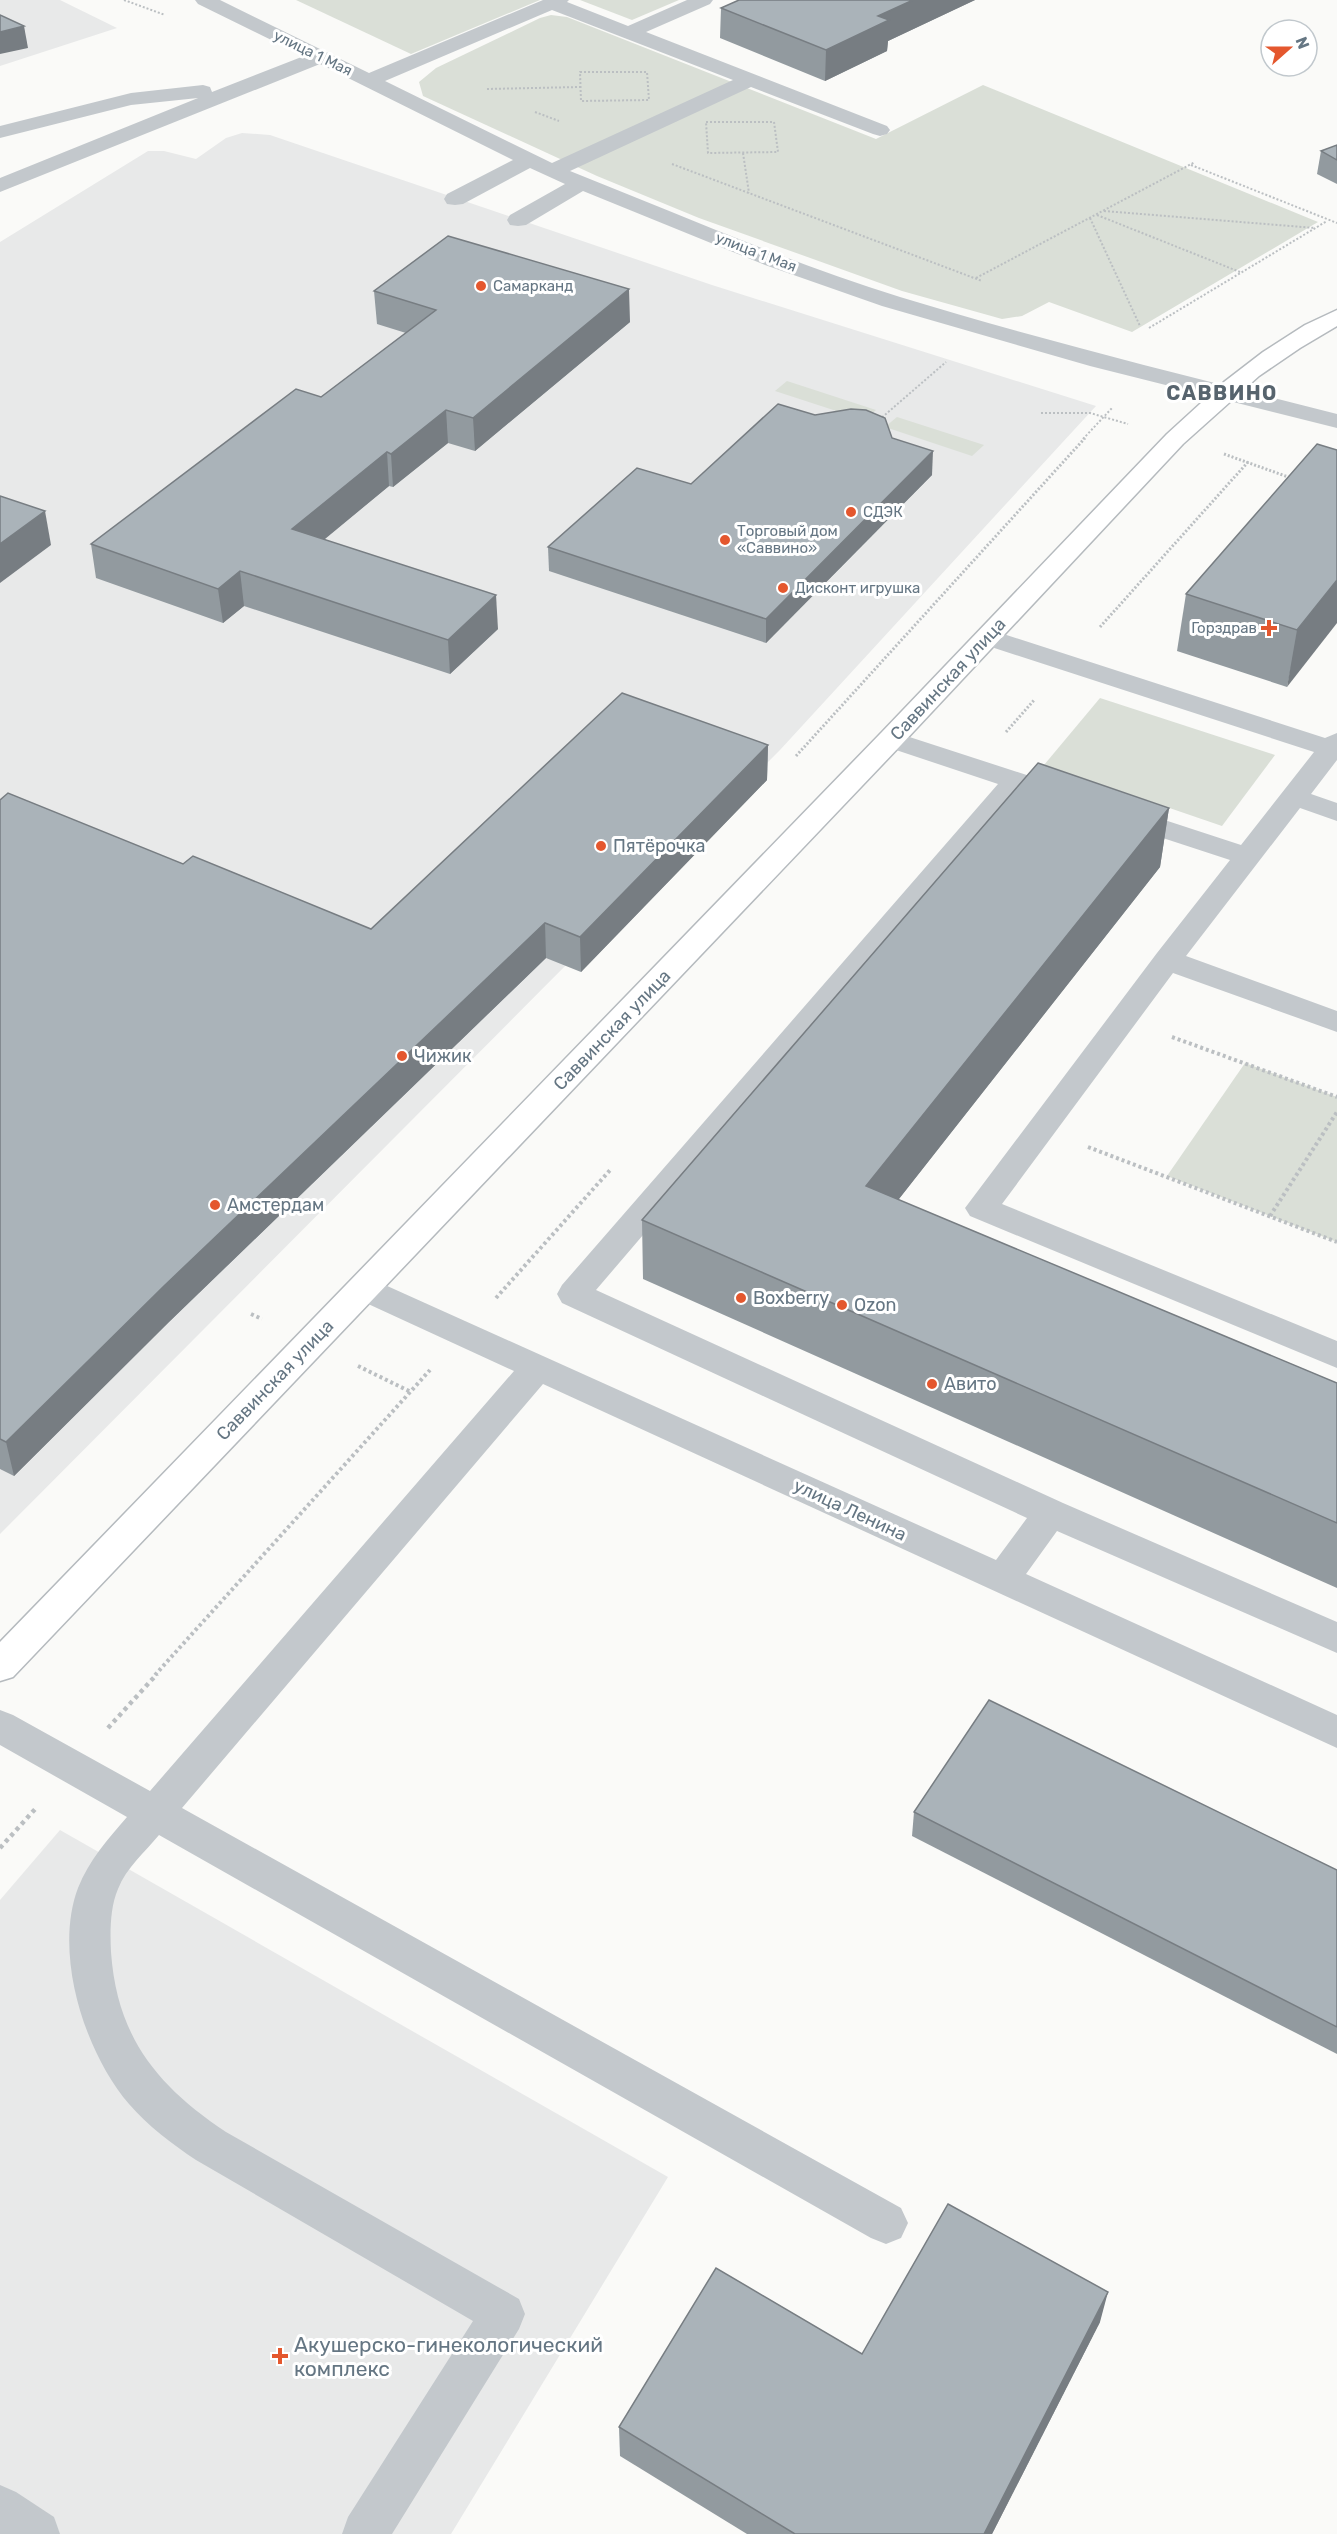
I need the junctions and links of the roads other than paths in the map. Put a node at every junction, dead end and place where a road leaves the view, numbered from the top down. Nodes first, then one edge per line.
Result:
1 (205, 0) edge
2 (703, 0) edge
3 (556, 1) edge
4 (628, 33) junction
5 (320, 57) junction
6 (368, 80) junction
7 (750, 80) junction
8 (247, 87) junction
9 (880, 130) dead end
10 (0, 132) edge
11 (529, 160) junction
12 (552, 171) junction
13 (5, 178) edge
14 (582, 183) junction
15 (455, 199) dead end
16 (518, 220) dead end
17 (1337, 317) edge
18 (1222, 393) junction
19 (1337, 421) edge
20 (988, 637) junction
21 (891, 739) junction
22 (1334, 745) edge
23 (1016, 780) junction
24 (1060, 795) edge
25 (1294, 797) junction
26 (1104, 810) edge
27 (1337, 812) edge
28 (1248, 857) junction
29 (1167, 960) junction
30 (1337, 1022) edge
31 (364, 1287) junction
32 (1337, 1355) edge
33 (537, 1367) junction
34 (1050, 1513) junction
35 (1002, 1580) junction
36 (1337, 1638) edge
37 (0, 1666) edge
38 (0, 1726) edge
39 (1337, 1732) edge
40 (155, 1812) junction
41 (886, 2223) dead end
42 (0, 2508) edge
43 (37, 2534) edge
44 (365, 2534) edge

1 - 5 street, улица 1 Мая
2 - 4 street
3 - 4 street
3 - 6 street
4 - 7 street
5 - 6 street, улица 1 Мая
5 - 8 street
6 - 11 street, улица 1 Мая
7 - 9 street
7 - 12 street
8 - 10 street
8 - 13 street
11 - 12 street, улица 1 Мая
11 - 15 street
12 - 14 street, улица 1 Мая
14 - 16 street
14 - 18 street, улица 1 Мая
17 - 18 main road, Саввинская улица
18 - 19 street, улица 1 Мая
18 - 20 main road, Саввинская улица
20 - 21 main road, Саввинская улица
20 - 22 street
21 - 23 street
21 - 31 main road, Саввинская улица
22 - 25 street
23 - 24 street
23 - 34 street
25 - 27 street
25 - 28 street
26 - 28 street
28 - 29 street
29 - 30 street
29 - 32 street
31 - 33 street, улица Ленина
31 - 37 main road, Саввинская улица
33 - 35 street, улица Ленина
33 - 40 street
34 - 35 street
34 - 36 street
35 - 39 street, улица Ленина
38 - 40 street
40 - 41 street
40 - 44 street
42 - 43 street

